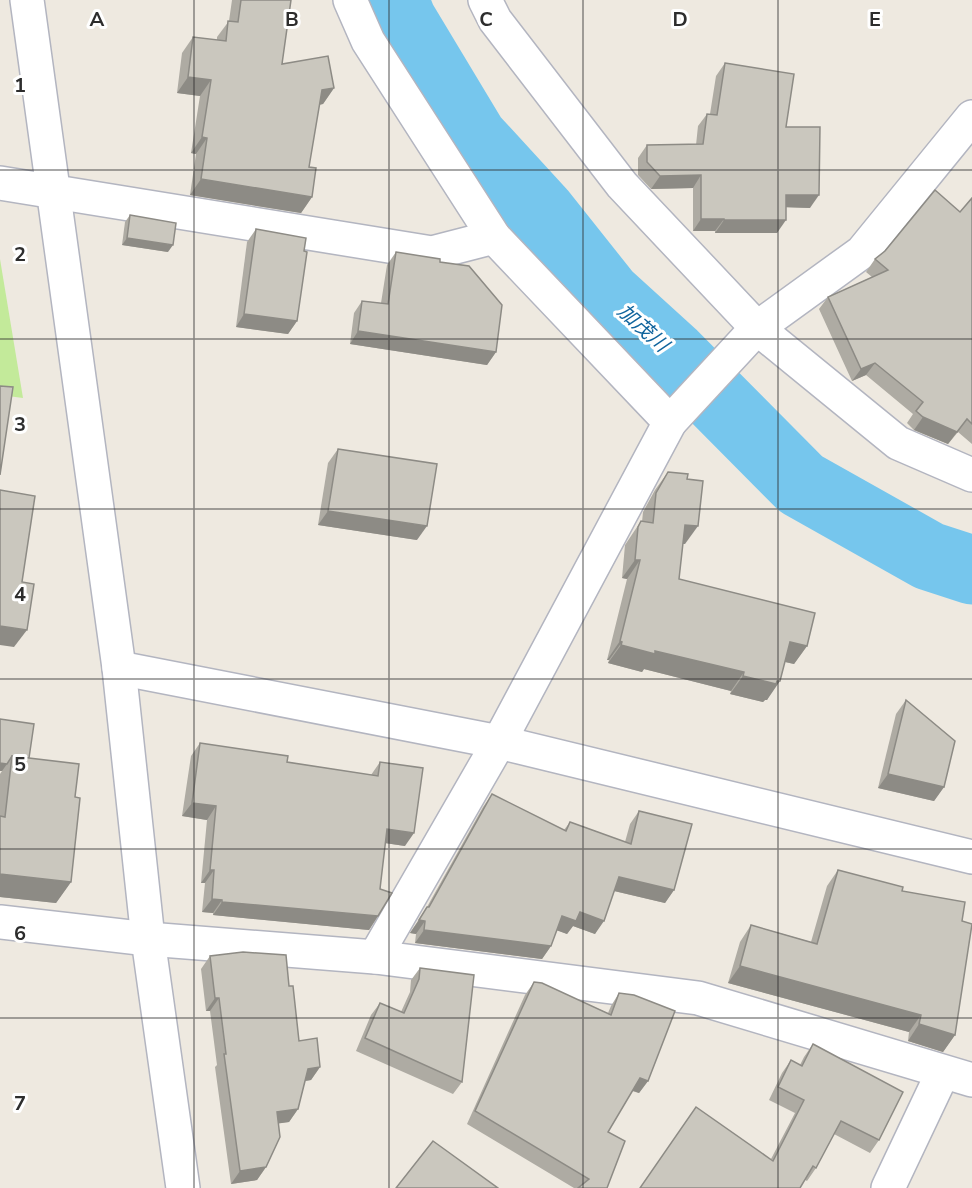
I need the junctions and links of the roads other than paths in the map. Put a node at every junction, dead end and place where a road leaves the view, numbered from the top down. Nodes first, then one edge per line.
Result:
1 (27, 0) edge
2 (350, 0) edge
3 (485, 0) edge
4 (972, 117) edge
5 (0, 183) edge
6 (52, 191) junction
7 (494, 237) junction
8 (757, 328) junction
9 (670, 422) junction
10 (972, 475) edge
11 (119, 668) junction
12 (499, 742) junction
13 (972, 857) edge
14 (0, 922) edge
15 (148, 939) junction
16 (375, 957) junction
17 (957, 1076) edge
18 (183, 1188) edge
19 (888, 1188) edge

1 - 6 street
2 - 7 street
3 - 8 street
4 - 8 street
5 - 6 street
6 - 7 street
6 - 11 street
7 - 9 street
8 - 9 street
8 - 10 street
9 - 12 street
11 - 12 street
11 - 15 street
12 - 13 street
12 - 16 street
14 - 15 street
15 - 16 street
15 - 18 street
16 - 17 street
17 - 19 street

